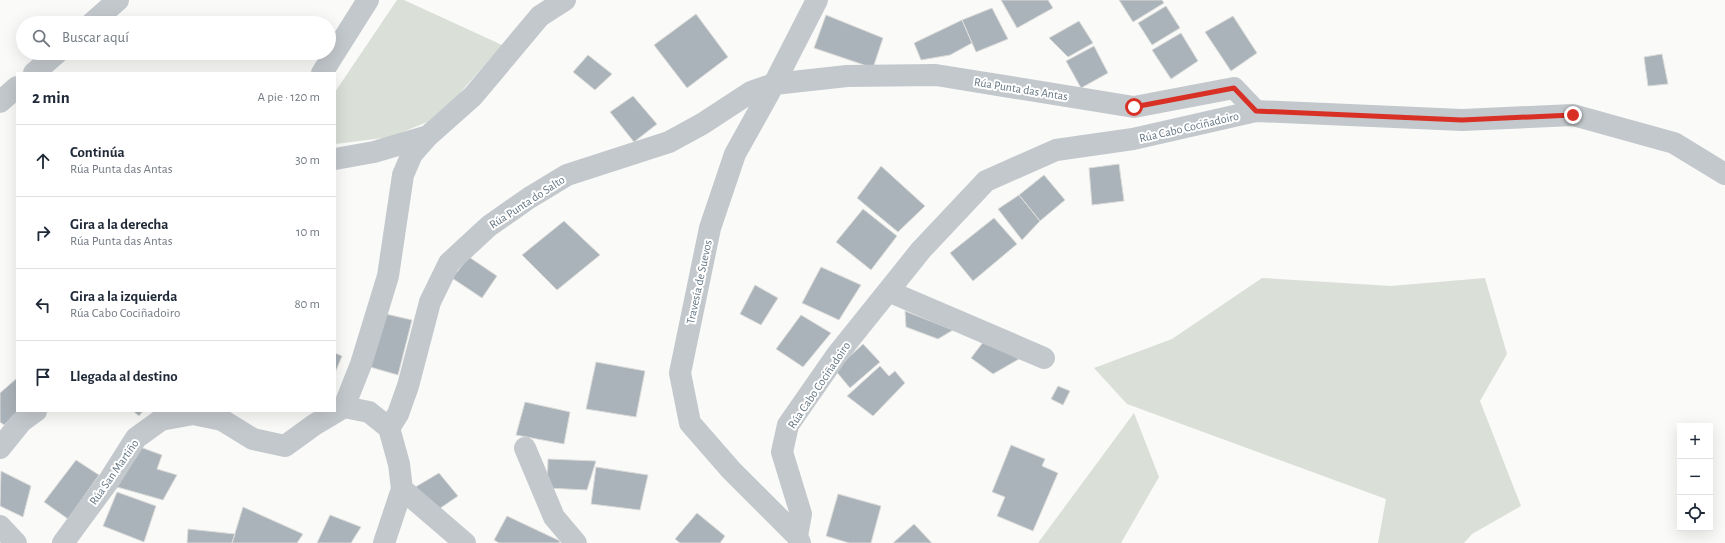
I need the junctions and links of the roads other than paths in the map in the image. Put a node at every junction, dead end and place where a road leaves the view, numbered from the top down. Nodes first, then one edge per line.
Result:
1 (118, 0) edge
2 (368, 0) edge
3 (565, 0) edge
4 (817, 0) edge
5 (100, 16) edge
6 (336, 51) edge
7 (49, 60) edge
8 (330, 60) edge
9 (35, 72) edge
10 (323, 72) edge
11 (774, 84) junction
12 (16, 89) edge
13 (0, 102) edge
14 (1256, 111) junction
15 (428, 136) junction
16 (336, 159) edge
17 (1725, 174) edge
18 (888, 291) junction
19 (1044, 358) dead end
20 (344, 407) junction
21 (35, 412) edge
22 (336, 412) edge
23 (336, 412) edge
24 (389, 428) junction
25 (0, 448) edge
26 (525, 448) dead end
27 (402, 490) junction
28 (0, 526) edge
29 (799, 540) edge
30 (16, 543) edge
31 (63, 543) edge
32 (384, 543) edge
33 (465, 543) edge
34 (576, 543) edge

1 - 5 street
2 - 6 street
3 - 15 street
4 - 11 street, Travesía de Suevos
7 - 9 street
8 - 10 street
11 - 14 street, Rúa Punta das Antas
11 - 24 street, Rúa Punta do Salto
11 - 29 street, Travesía de Suevos
12 - 13 street
14 - 17 street, Rúa Cabo Cociñadoiro
14 - 18 street, Rúa Cabo Cociñadoiro
15 - 16 street
15 - 20 street
18 - 19 street
18 - 29 street, Rúa Cabo Cociñadoiro
20 - 23 street, Rúa San Martiño
20 - 24 street
21 - 25 street
22 - 31 street, Rúa San Martiño
24 - 27 street
26 - 34 street
27 - 32 street
27 - 33 street
28 - 30 street

